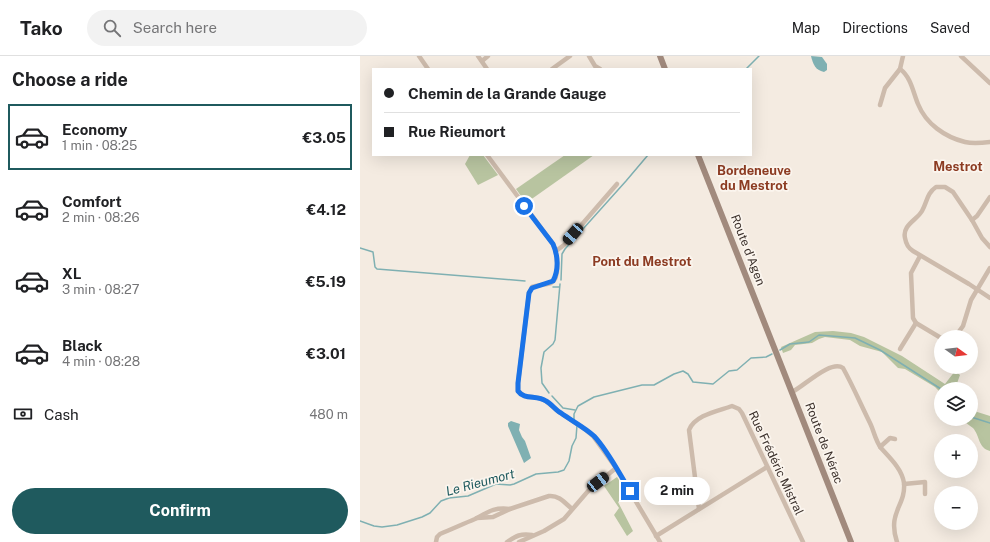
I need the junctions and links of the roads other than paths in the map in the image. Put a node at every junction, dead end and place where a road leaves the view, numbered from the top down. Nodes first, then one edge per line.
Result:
1 (419, 56) edge
2 (478, 56) edge
3 (488, 56) edge
4 (570, 56) edge
5 (589, 56) edge
6 (660, 56) edge
7 (904, 56) edge
8 (961, 56) edge
9 (482, 61) junction
10 (427, 68) edge
11 (486, 68) edge
12 (553, 68) edge
13 (598, 68) edge
14 (665, 68) edge
15 (900, 69) junction
16 (990, 83) edge
17 (880, 105) dead end
18 (990, 142) edge
19 (488, 156) edge
20 (698, 156) edge
21 (617, 184) dead end
22 (990, 196) edge
23 (972, 220) junction
24 (990, 247) edge
25 (556, 251) junction
26 (920, 256) junction
27 (990, 268) edge
28 (977, 290) junction
29 (990, 298) edge
30 (916, 323) junction
31 (960, 330) edge
32 (934, 334) edge
33 (900, 349) dead end
34 (777, 353) joint
35 (792, 392) junction
36 (895, 439) dead end
37 (880, 447) junction
38 (767, 467) junction
39 (616, 468) junction
40 (904, 484) junction
41 (925, 494) dead end
42 (572, 509) junction
43 (699, 509) junction
44 (532, 535) junction
45 (656, 536) junction
46 (436, 542) edge
47 (507, 542) edge
48 (519, 542) edge
49 (660, 542) edge
50 (803, 542) edge
51 (851, 542) edge
52 (897, 542) edge

1 - 10 street
2 - 9 street
3 - 9 street
4 - 12 street
5 - 13 street
6 - 14 main road
7 - 15 street
8 - 16 street
9 - 11 street
15 - 17 street
15 - 18 street
19 - 25 street
20 - 34 main road, Route d'Agen
21 - 25 street
22 - 23 street
23 - 24 street
23 - 26 street
25 - 39 street
26 - 28 street
26 - 30 street
27 - 28 street
28 - 29 street
28 - 31 street
30 - 32 street
30 - 33 street
34 - 35 main road, Route de Nérac
35 - 37 street
35 - 51 main road, Route de Nérac
36 - 37 street
37 - 40 street
38 - 43 street
38 - 43 street, Rue Frédéric Mistral
38 - 50 street, Rue Frédéric Mistral
39 - 42 street
39 - 45 street
40 - 41 street
40 - 52 street
42 - 44 street
42 - 46 street
43 - 45 street
44 - 47 street
44 - 48 street
45 - 49 street

